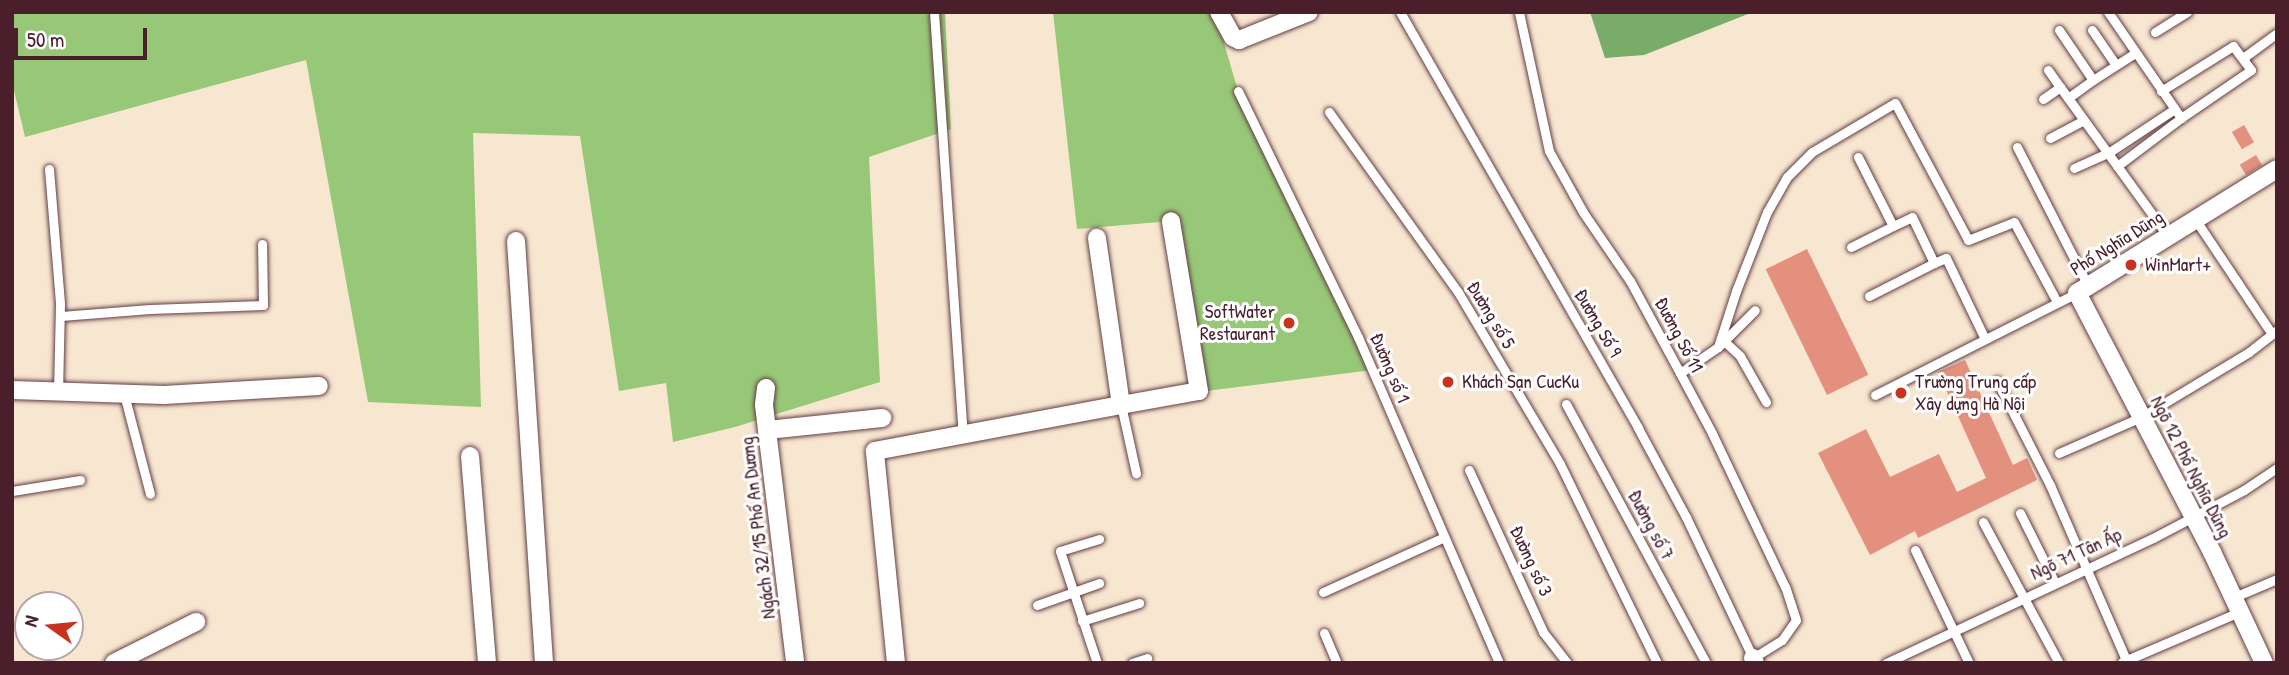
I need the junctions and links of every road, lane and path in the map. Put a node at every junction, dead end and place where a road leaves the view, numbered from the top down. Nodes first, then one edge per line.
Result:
1 (934, 12) edge
2 (1219, 12) edge
3 (1309, 12) edge
4 (1401, 12) edge
5 (1519, 12) edge
6 (2108, 12) edge
7 (2186, 12) edge
8 (2059, 30) dead end
9 (2092, 30) dead end
10 (2155, 32) dead end
11 (2277, 33) edge
12 (2135, 53) junction
13 (2242, 58) junction
14 (2116, 65) junction
15 (2048, 70) dead end
16 (2092, 80) junction
17 (2060, 87) junction
18 (1238, 91) dead end
19 (2161, 91) junction
20 (2068, 98) junction
21 (2043, 99) dead end
22 (2173, 110) junction
23 (1329, 112) dead end
24 (2181, 118) junction
25 (2084, 120) junction
26 (2050, 138) dead end
27 (2017, 147) dead end
28 (2108, 153) junction
29 (1858, 157) dead end
30 (2117, 166) junction
31 (50, 169) dead end
32 (2074, 169) dead end
33 (2277, 169) edge
34 (2195, 219) junction
35 (1171, 221) dead end
36 (1894, 226) junction
37 (2168, 236) junction
38 (1097, 238) dead end
39 (516, 241) dead end
40 (262, 244) dead end
41 (1850, 247) dead end
42 (1934, 264) junction
43 (2082, 289) junction
44 (1868, 296) dead end
45 (2057, 302) junction
46 (1755, 310) dead end
47 (61, 316) junction
48 (2275, 332) edge
49 (1985, 339) junction
50 (1721, 344) junction
51 (1680, 373) junction
52 (1997, 381) dead end
53 (319, 386) dead end
54 (766, 388) dead end
55 (12, 390) edge
56 (58, 392) junction
57 (124, 394) junction
58 (1875, 395) dead end
59 (1766, 402) dead end
60 (1566, 404) dead end
61 (1121, 405) junction
62 (2141, 417) junction
63 (882, 418) dead end
64 (767, 430) junction
65 (963, 435) junction
66 (2059, 453) dead end
67 (470, 456) dead end
68 (2277, 468) edge
69 (1469, 470) dead end
70 (1136, 473) dead end
71 (80, 480) dead end
72 (12, 491) edge
73 (150, 494) dead end
74 (2020, 513) dead end
75 (2193, 517) junction
76 (1983, 522) dead end
77 (1444, 537) junction
78 (1099, 539) dead end
79 (1915, 550) dead end
80 (2086, 569) junction
81 (2277, 579) edge
82 (1099, 583) dead end
83 (2055, 583) junction
84 (1073, 592) junction
85 (1323, 593) dead end
86 (2024, 598) junction
87 (1139, 603) dead end
88 (1037, 605) dead end
89 (2235, 605) junction
90 (1082, 621) junction
91 (196, 622) dead end
92 (1953, 630) junction
93 (1324, 633) dead end
94 (1147, 658) dead end
95 (1754, 660) edge
96 (2123, 661) edge
97 (114, 663) edge
98 (487, 663) edge
99 (544, 663) edge
100 (795, 663) edge
101 (896, 663) edge
102 (1097, 663) edge
103 (1132, 663) edge
104 (1336, 663) edge
105 (1499, 663) edge
106 (1567, 663) edge
107 (1657, 663) edge
108 (1706, 663) edge
109 (1886, 663) edge
110 (1969, 663) edge
111 (2059, 663) edge
112 (2264, 663) edge

1 - 65 lane
2 - 3 street
4 - 95 lane, Đường Số 9
5 - 51 lane, Đường Số 11
6 - 12 lane
7 - 10 lane
8 - 16 lane
9 - 14 lane
11 - 13 lane
12 - 14 lane
12 - 19 lane
13 - 19 lane
13 - 24 lane
14 - 16 lane
15 - 17 lane
16 - 20 lane
17 - 20 lane
17 - 21 lane
18 - 77 lane, Đường số 1
19 - 22 lane
20 - 25 lane
22 - 24 lane
22 - 28 lane
23 - 107 lane, Đường số 5
24 - 30 lane
25 - 26 lane
25 - 28 lane
27 - 43 lane
28 - 30 lane
28 - 32 lane
29 - 36 lane
30 - 37 lane
31 - 47 lane
33 - 34 street, Phố Nghĩa Dũng
34 - 37 street, Phố Nghĩa Dũng
34 - 48 lane
35 - 61 street
36 - 41 lane
36 - 42 lane
37 - 43 street, Phố Nghĩa Dũng
38 - 61 street
39 - 99 street
40 - 47 lane
42 - 44 lane
42 - 49 lane
43 - 45 lane, Phố Nghĩa Dũng
43 - 62 street, Ngõ 12 Phố Nghĩa Dũng
45 - 49 lane, Phố Nghĩa Dũng
45 - 50 lane
46 - 50 lane
47 - 56 lane
48 - 62 lane
49 - 58 lane, Phố Nghĩa Dũng
50 - 51 lane
50 - 59 lane
51 - 95 lane, Đường Số 11
52 - 80 lane
53 - 57 street
54 - 64 street, Ngách 32/15 Phố An Dương
55 - 56 street
56 - 57 street
57 - 73 lane
60 - 108 lane, Đường số 7
61 - 65 street
61 - 70 lane
62 - 66 lane
62 - 75 street, Ngõ 12 Phố Nghĩa Dũng
63 - 64 street
64 - 100 street, Ngách 32/15 Phố An Dương
65 - 101 street
67 - 98 street
68 - 75 lane, Ngõ 71 Tân Ấp
69 - 106 lane, Đường số 3
71 - 72 lane
74 - 83 lane
75 - 80 lane, Ngõ 71 Tân Ấp
75 - 89 street, Ngõ 12 Phố Nghĩa Dũng
76 - 86 lane
77 - 85 lane
77 - 105 lane, Đường số 1
78 - 84 lane
79 - 92 lane
80 - 83 lane, Ngõ 71 Tân Ấp
80 - 96 lane
81 - 89 lane
82 - 84 lane
83 - 86 lane, Ngõ 71 Tân Ấp
84 - 88 lane
84 - 90 lane
86 - 92 lane, Ngõ 71 Tân Ấp
86 - 111 lane
87 - 90 lane
89 - 96 lane
89 - 112 street, Ngõ 12 Phố Nghĩa Dũng
90 - 102 lane
91 - 97 street
92 - 109 lane, Ngõ 71 Tân Ấp
92 - 110 lane
93 - 104 lane
94 - 103 lane

